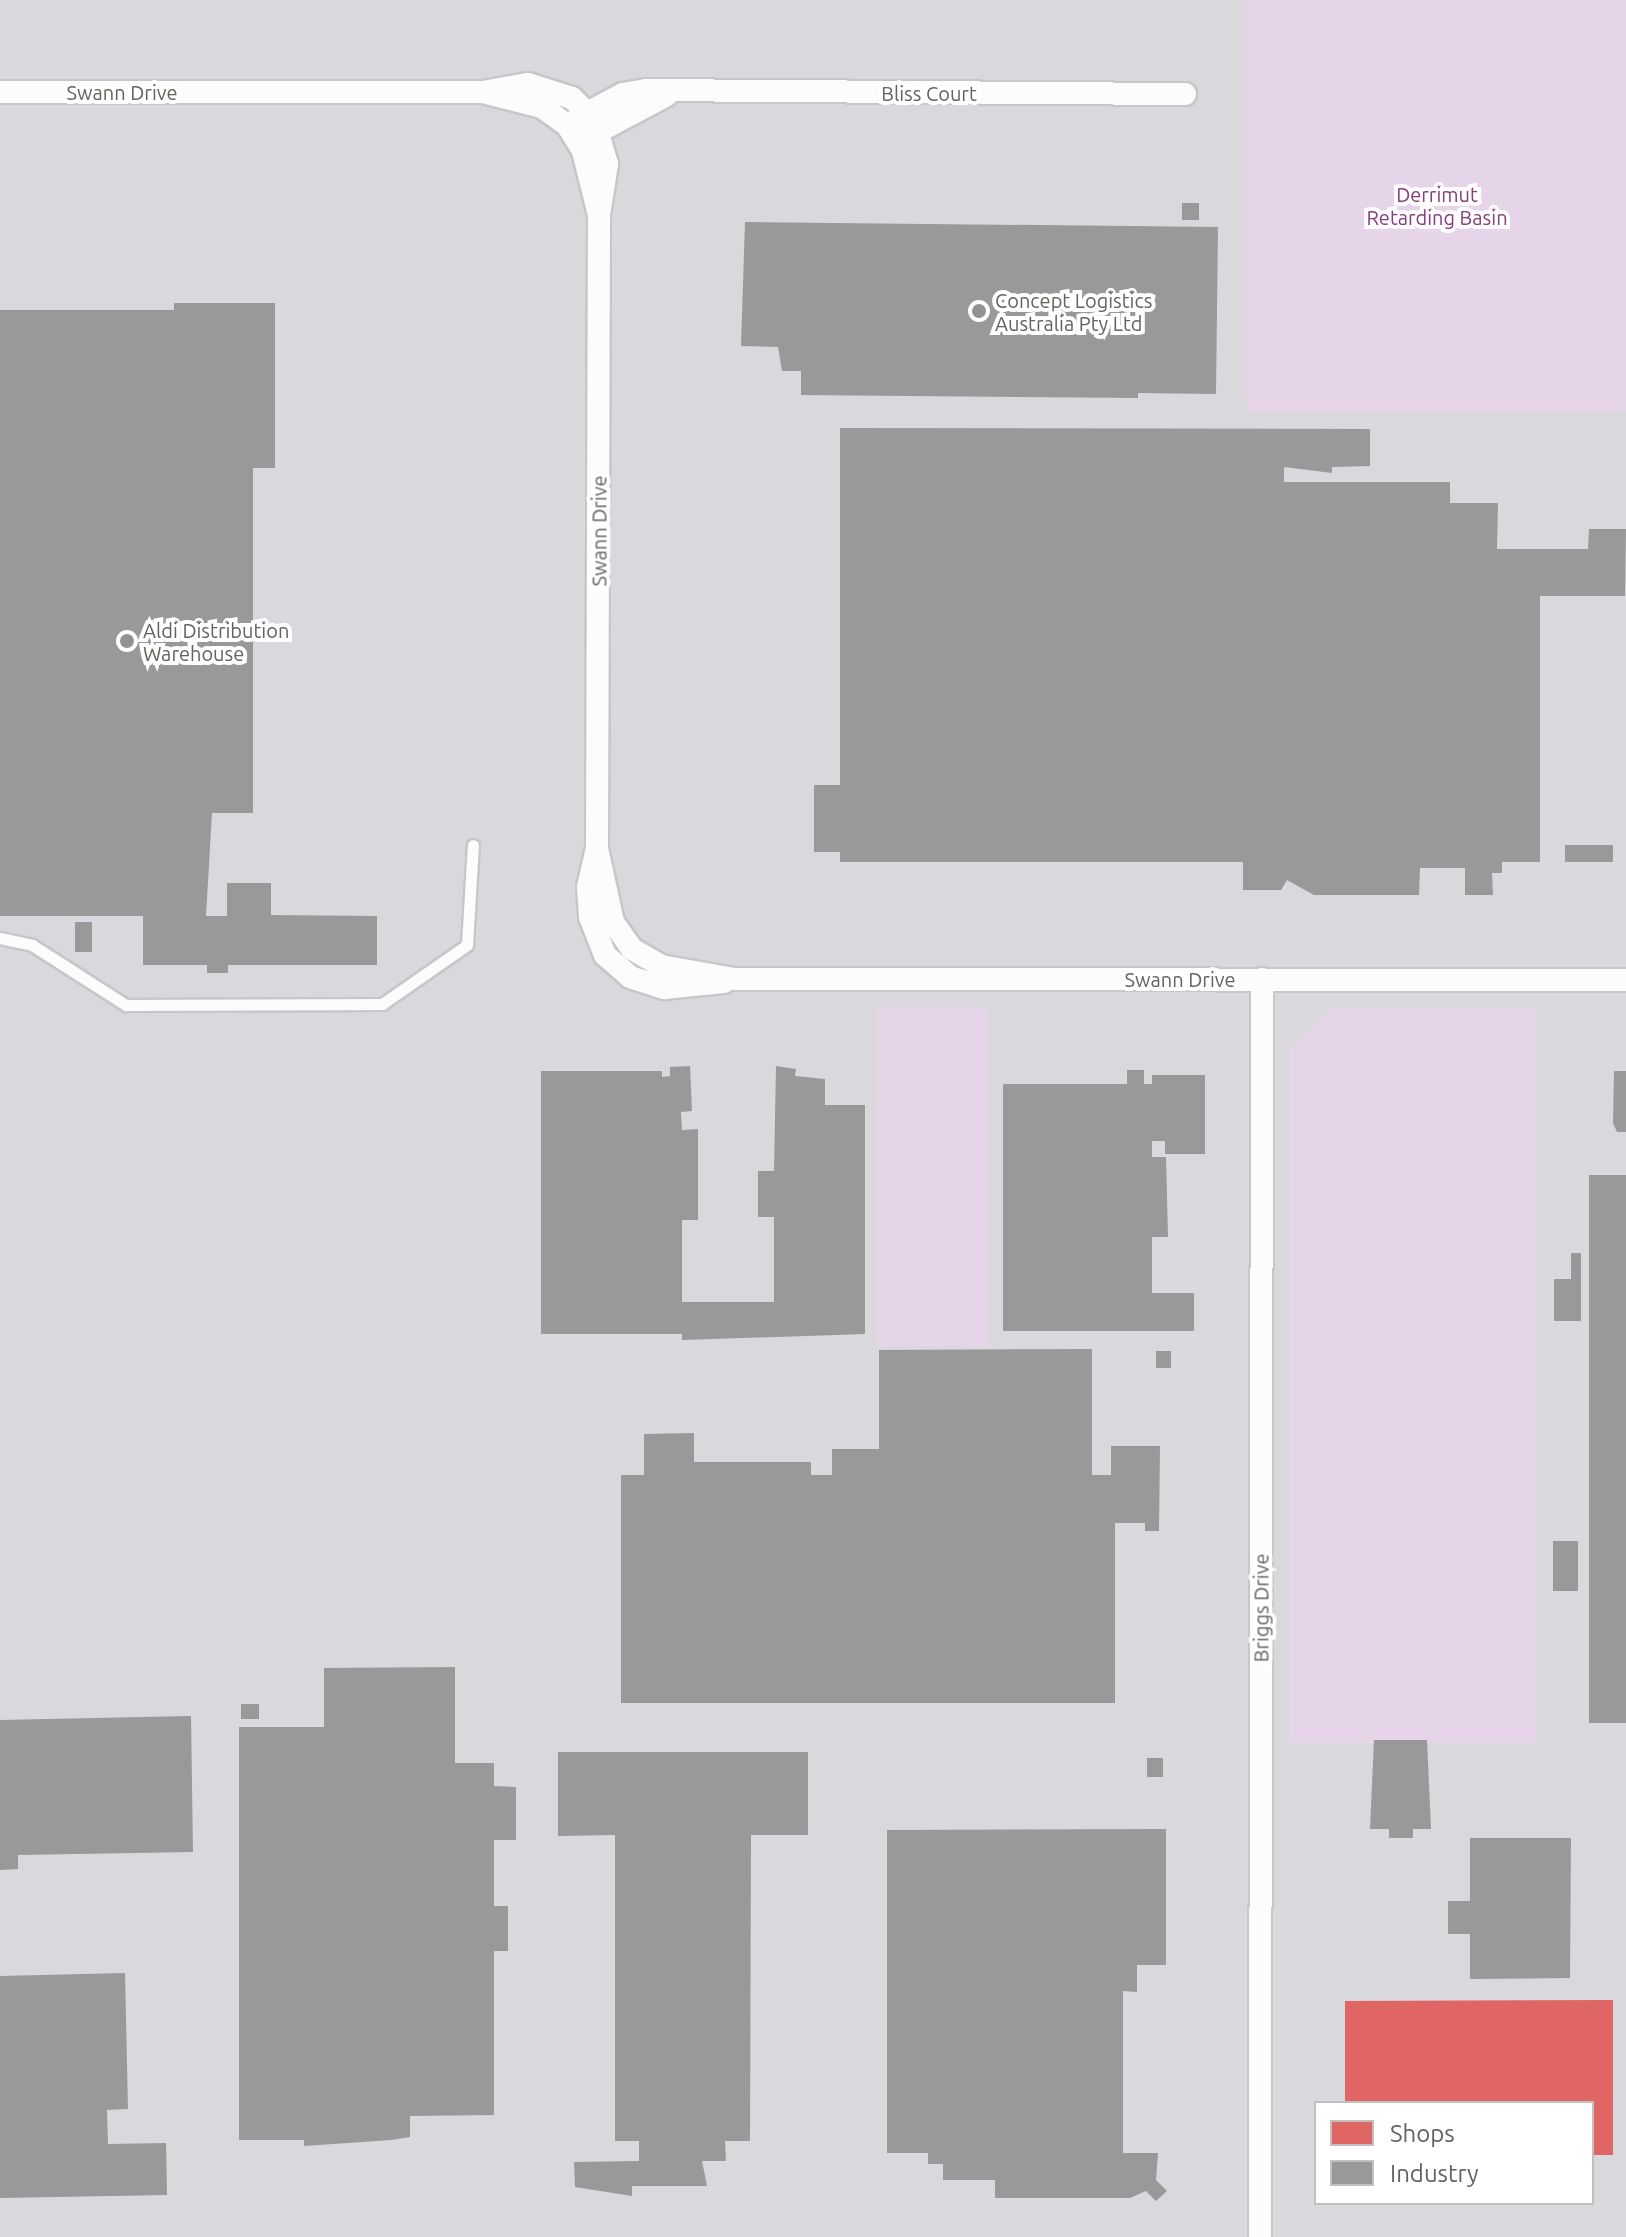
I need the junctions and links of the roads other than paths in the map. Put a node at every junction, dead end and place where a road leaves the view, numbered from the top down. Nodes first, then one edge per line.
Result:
1 (0, 92) edge
2 (483, 92) junction
3 (1185, 94) dead end
4 (594, 121) junction
5 (573, 134) junction
6 (599, 215) junction
7 (473, 845) dead end
8 (0, 938) edge
9 (1262, 979) junction
10 (1626, 980) edge
11 (1260, 2237) edge

1 - 2 street, Swann Drive
2 - 4 street, Swann Drive
2 - 5 street, Swann Drive
3 - 4 street, Bliss Court
4 - 5 street, Bliss Court
4 - 6 street, Swann Drive
5 - 6 street, Swann Drive
6 - 9 street, Swann Drive
7 - 8 lane
9 - 10 street, Swann Drive
9 - 11 street, Briggs Drive

